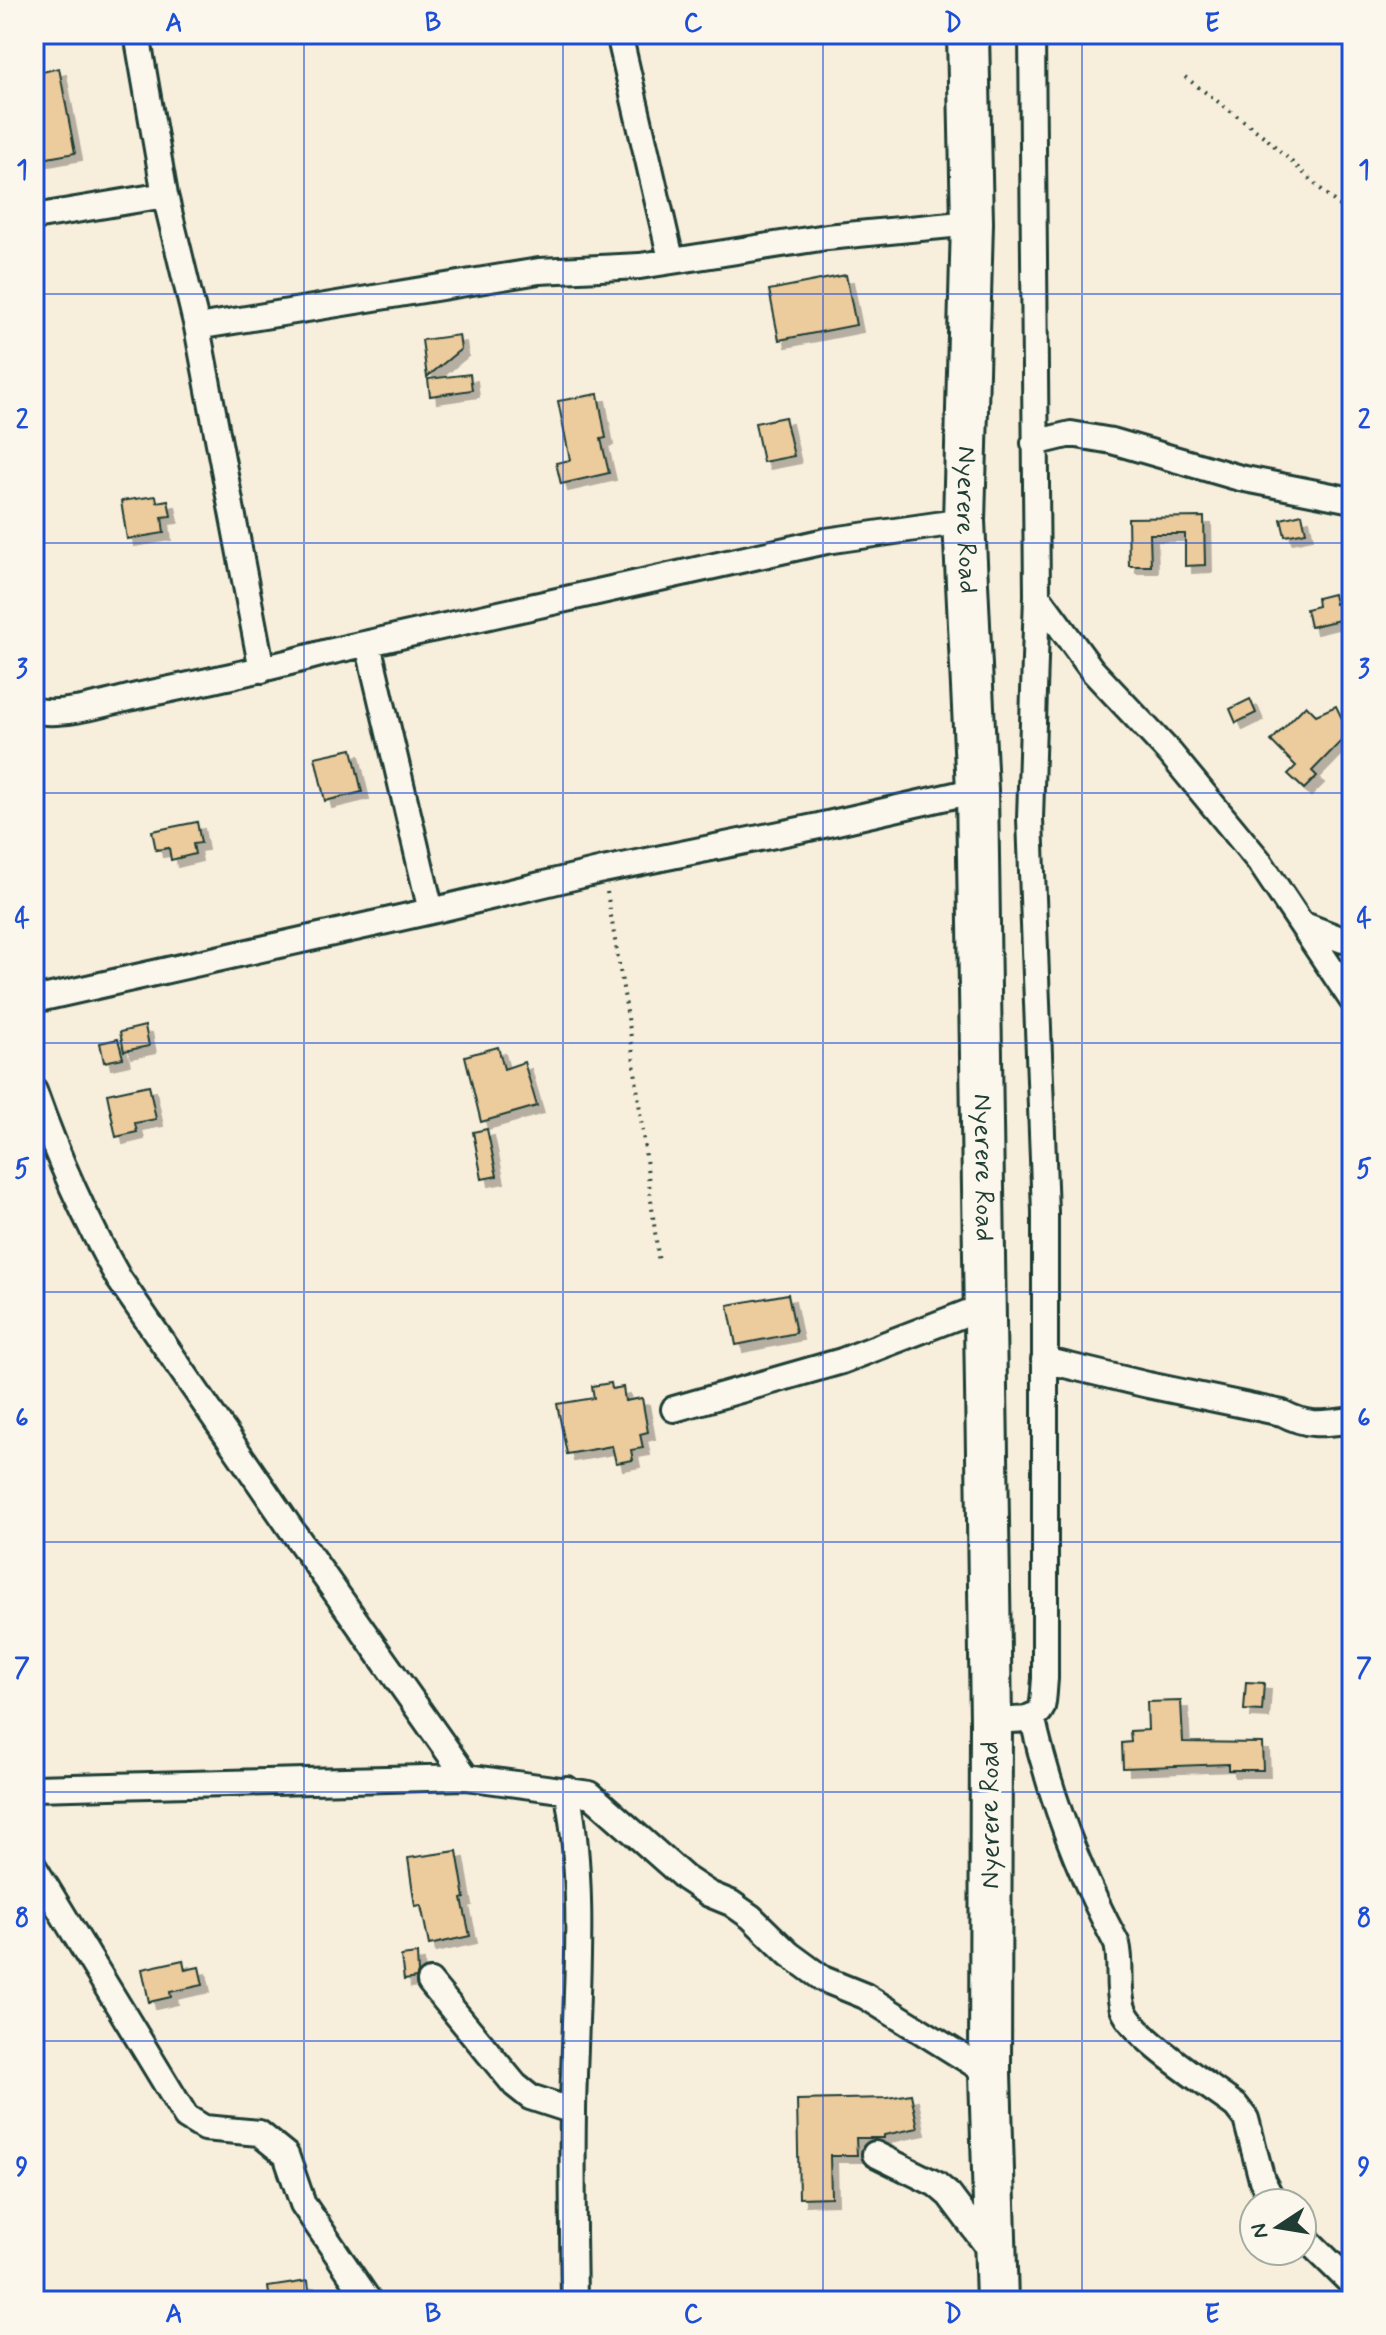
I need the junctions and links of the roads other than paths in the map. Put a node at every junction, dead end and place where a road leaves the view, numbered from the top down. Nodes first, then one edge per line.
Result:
1 (137, 34) edge
2 (619, 34) edge
3 (968, 34) edge
4 (1032, 34) edge
5 (165, 195) junction
6 (34, 217) edge
7 (972, 223) junction
8 (671, 259) junction
9 (197, 327) junction
10 (1034, 443) junction
11 (1352, 500) edge
12 (964, 521) junction
13 (1037, 595) junction
14 (368, 644) junction
15 (262, 670) junction
16 (34, 710) edge
17 (977, 790) junction
18 (431, 911) junction
19 (1304, 925) junction
20 (1352, 940) edge
21 (34, 1000) edge
22 (1352, 1000) edge
23 (34, 1091) edge
24 (985, 1306) junction
25 (1044, 1360) junction
26 (674, 1409) dead end
27 (1352, 1420) edge
28 (1032, 1716) junction
29 (991, 1720) junction
30 (466, 1777) junction
31 (34, 1788) edge
32 (567, 1789) junction
33 (34, 1867) edge
34 (430, 1982) dead end
35 (990, 2074) junction
36 (573, 2111) junction
37 (875, 2154) dead end
38 (1266, 2187) edge
39 (1318, 2251) edge
40 (996, 2257) junction
41 (1352, 2284) edge
42 (369, 2301) edge
43 (574, 2301) edge
44 (997, 2301) edge

1 - 5 street
2 - 8 street
3 - 7 highway, Nyerere Road
4 - 10 street
5 - 6 street
5 - 9 street
7 - 8 street
7 - 12 highway, Nyerere Road
8 - 9 street
9 - 15 street
10 - 11 street
10 - 13 street
12 - 14 street
12 - 17 highway, Nyerere Road
13 - 19 street
13 - 25 street
14 - 15 street
14 - 18 street
15 - 16 street
17 - 18 street
17 - 24 highway, Nyerere Road
18 - 21 street
19 - 20 street
19 - 22 street
23 - 30 street
24 - 26 street
24 - 29 highway, Nyerere Road
25 - 27 street
25 - 28 street
28 - 29 street
28 - 38 street
29 - 35 highway, Nyerere Road
30 - 31 street
30 - 32 street
32 - 35 street
32 - 36 street
33 - 42 street
34 - 36 street
35 - 40 highway, Nyerere Road
36 - 43 street
37 - 40 street
39 - 41 street
40 - 44 highway, Nyerere Road

